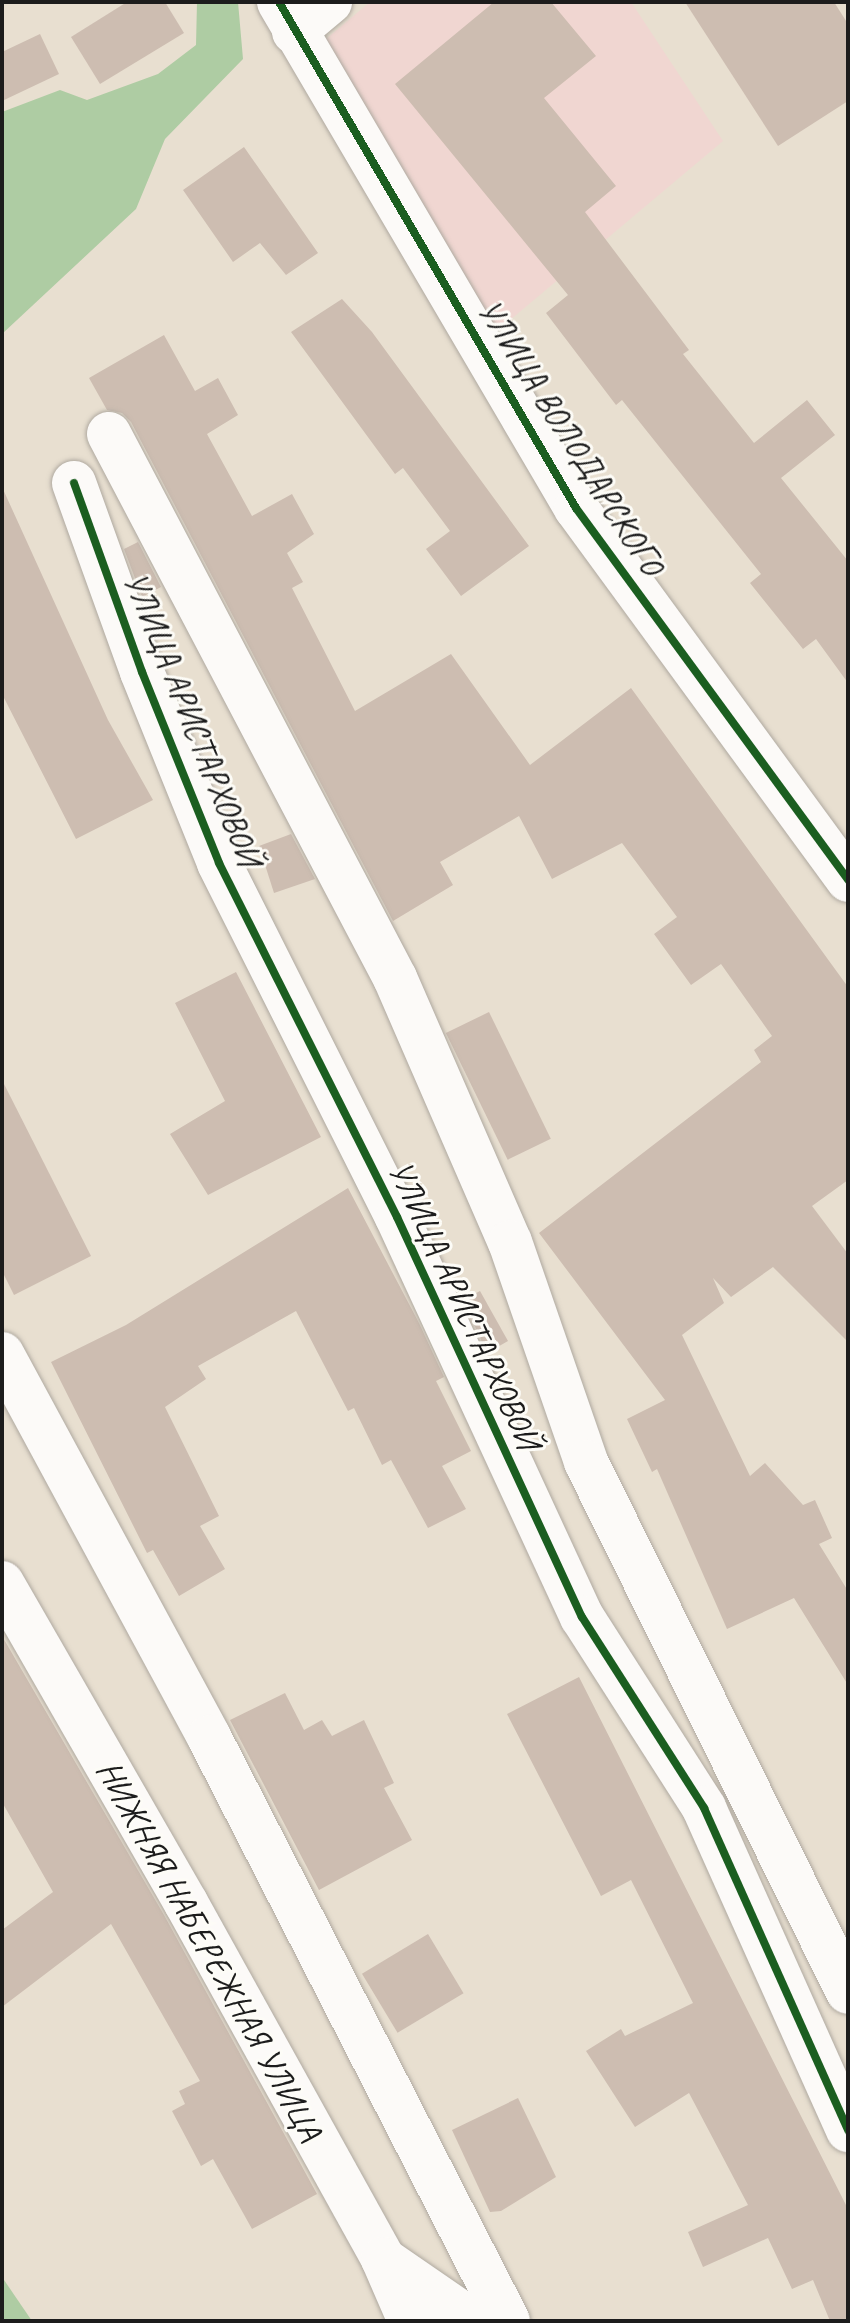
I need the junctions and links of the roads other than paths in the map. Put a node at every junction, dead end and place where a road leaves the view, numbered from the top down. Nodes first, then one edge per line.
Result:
1 (330, 2) edge
2 (287, 17) edge
3 (109, 434) dead end
4 (74, 483) dead end
5 (848, 880) edge
6 (2, 1354) edge
7 (2, 1583) edge
8 (848, 1992) edge
9 (848, 2130) edge
10 (383, 2259) junction
11 (410, 2321) edge
12 (473, 2321) edge
13 (508, 2321) edge

1 - 2 street
2 - 5 street, УЛИЦА ВОЛОДАРСКОГО
3 - 8 street
4 - 9 street, УЛИЦА АРИСТАРХОВОЙ
6 - 13 street
7 - 10 street, НИЖНЯЯ НАБЕРЕЖНАЯ УЛИЦА
10 - 11 street, НИЖНЯЯ НАБЕРЕЖНАЯ УЛИЦА
10 - 12 street

